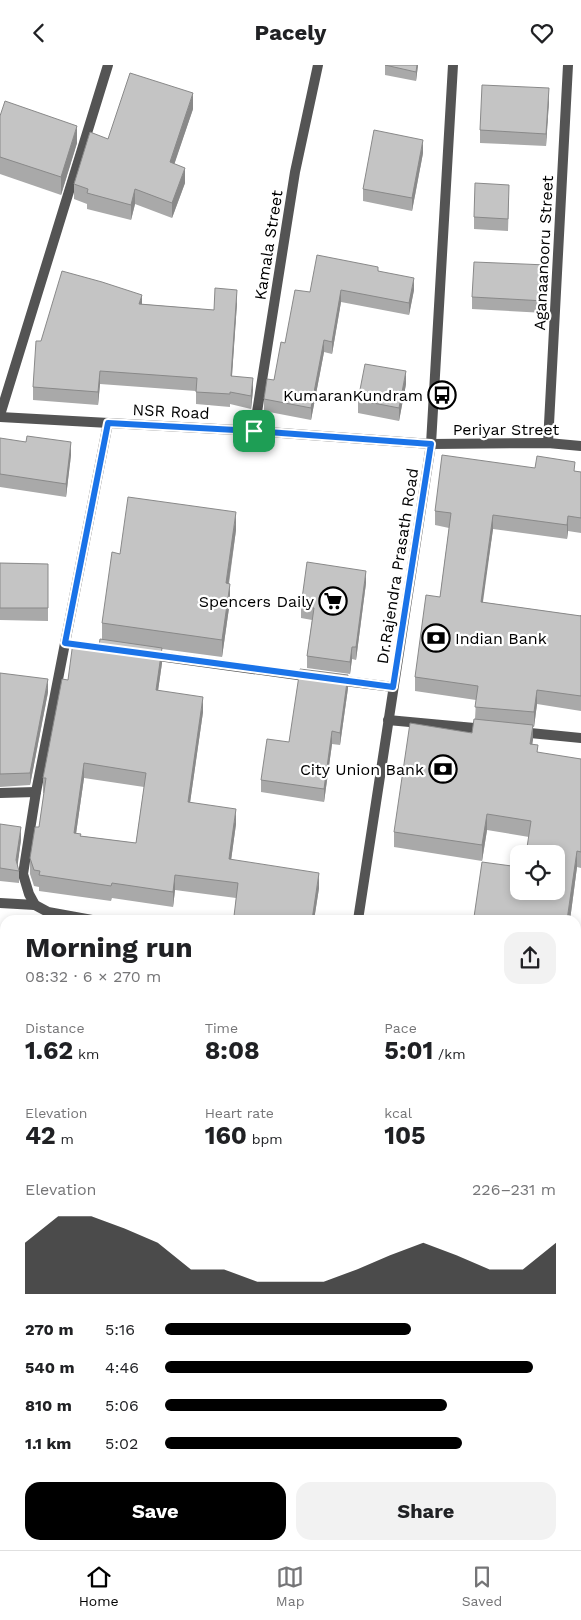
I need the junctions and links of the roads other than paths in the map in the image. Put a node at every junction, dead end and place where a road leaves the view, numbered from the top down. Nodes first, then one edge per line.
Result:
1 (108, 65) edge
2 (318, 65) edge
3 (453, 65) edge
4 (568, 65) edge
5 (0, 416) edge
6 (108, 423) junction
7 (254, 431) junction
8 (548, 443) junction
9 (431, 444) junction
10 (581, 446) edge
11 (142, 654) edge
12 (393, 687) junction
13 (388, 720) junction
14 (494, 730) edge
15 (514, 732) edge
16 (581, 738) edge
17 (36, 792) junction
18 (0, 793) edge
19 (0, 903) edge
20 (35, 905) junction
21 (64, 915) edge
22 (359, 915) edge

1 - 5 street
2 - 7 street, Kamala Street
3 - 9 street, Dr.Rajendra Prasath Road
4 - 8 street, Aganaanooru Street
5 - 6 street, NSR Road
6 - 7 street, NSR Road
6 - 17 street
7 - 9 street, NSR Road
8 - 9 street, Periyar Street
8 - 10 street, Periyar Street
9 - 12 street, Dr.Rajendra Prasath Road
11 - 12 street
12 - 13 street, Dr.Rajendra Prasath Road
13 - 14 street
13 - 22 street, Dr.Rajendra Prasath Road
15 - 16 street
17 - 18 street
17 - 20 street
19 - 20 street
20 - 21 street

